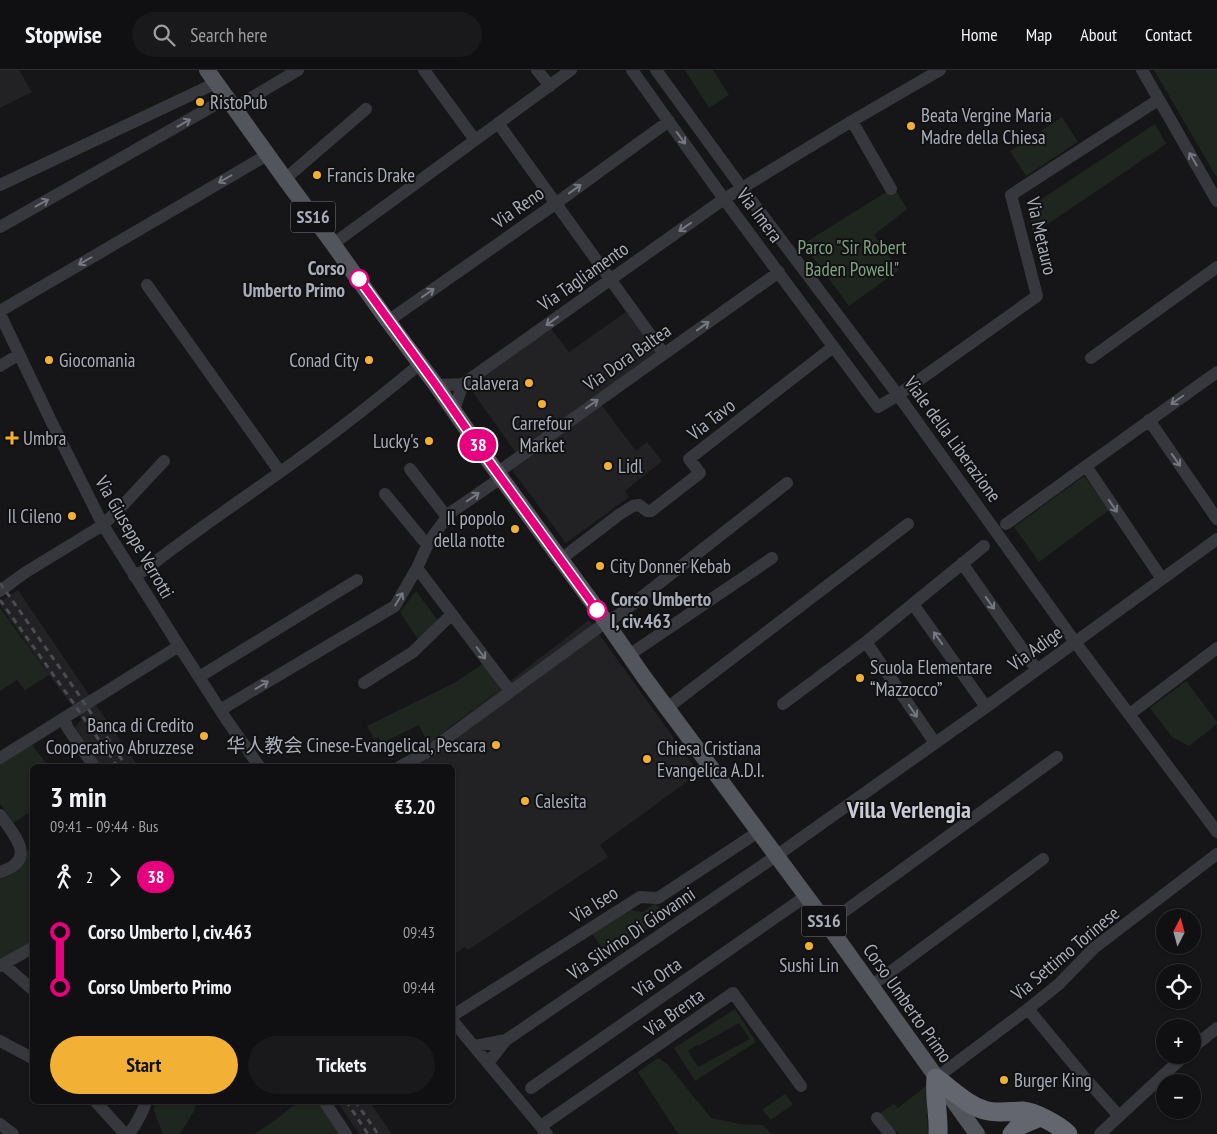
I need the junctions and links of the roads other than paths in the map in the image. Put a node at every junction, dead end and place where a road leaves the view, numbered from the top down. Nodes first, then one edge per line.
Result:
1 (298, 70) edge
2 (424, 70) edge
3 (537, 70) edge
4 (571, 70) edge
5 (632, 70) edge
6 (656, 70) edge
7 (940, 70) edge
8 (1142, 70) edge
9 (212, 76) edge
10 (550, 86) junction
11 (1158, 100) junction
12 (231, 103) junction
13 (366, 109) dead end
14 (669, 121) junction
15 (852, 122) junction
16 (498, 123) junction
17 (475, 140) junction
18 (267, 155) junction
19 (284, 179) junction
20 (0, 185) edge
21 (742, 188) junction
22 (891, 189) dead end
23 (724, 199) junction
24 (1217, 201) edge
25 (555, 204) junction
26 (0, 227) edge
27 (333, 244) junction
28 (1217, 267) edge
29 (779, 272) junction
30 (610, 279) junction
31 (147, 285) dead end
32 (0, 313) edge
33 (388, 321) junction
34 (833, 346) junction
35 (18, 354) junction
36 (664, 354) junction
37 (1091, 358) dead end
38 (420, 364) junction
39 (0, 366) edge
40 (1216, 375) edge
41 (463, 384) junction
42 (436, 385) junction
43 (898, 394) junction
44 (878, 407) joint
45 (454, 410) junction
46 (1149, 420) junction
47 (164, 462) dead end
48 (1086, 466) junction
49 (410, 470) dead end
50 (280, 472) junction
51 (499, 475) junction
52 (787, 483) dead end
53 (385, 494) dead end
54 (447, 517) junction
55 (1217, 519) edge
56 (908, 524) dead end
57 (1006, 524) dead end
58 (103, 525) junction
59 (1217, 539) edge
60 (428, 541) junction
61 (984, 546) dead end
62 (772, 558) dead end
63 (560, 559) junction
64 (962, 563) junction
65 (417, 568) junction
66 (134, 576) junction
67 (1162, 579) junction
68 (357, 580) dead end
69 (0, 591) edge
70 (913, 604) junction
71 (452, 614) junction
72 (606, 622) junction
73 (866, 642) junction
74 (1075, 642) junction
75 (179, 646) junction
76 (1217, 648) edge
77 (628, 654) junction
78 (1036, 670) junction
79 (199, 677) junction
80 (364, 682) dead end
81 (510, 692) junction
82 (783, 704) dead end
83 (986, 707) junction
84 (667, 708) junction
85 (220, 710) junction
86 (1135, 710) dead end
87 (65, 718) junction
88 (935, 743) junction
89 (1057, 757) dead end
90 (0, 758) edge
91 (93, 764) edge
92 (258, 764) edge
93 (405, 764) edge
94 (0, 815) edge
95 (758, 832) junction
96 (1217, 832) edge
97 (1217, 854) edge
98 (776, 856) junction
99 (1043, 859) dead end
100 (0, 872) edge
101 (806, 896) junction
102 (827, 924) junction
103 (30, 949) edge
104 (2, 965) edge
105 (871, 986) junction
106 (30, 987) edge
107 (1028, 1009) junction
108 (455, 1016) edge
109 (455, 1022) edge
110 (1217, 1028) edge
111 (506, 1040) junction
112 (0, 1041) edge
113 (1201, 1041) edge
114 (475, 1046) junction
115 (30, 1057) edge
116 (488, 1063) junction
117 (1175, 1064) edge
118 (936, 1078) junction
119 (801, 1086) dead end
120 (531, 1088) dead end
121 (97, 1104) edge
122 (145, 1104) edge
123 (326, 1104) edge
124 (1119, 1116) junction
125 (1040, 1117) junction
126 (877, 1118) dead end
127 (0, 1124) edge
128 (544, 1130) edge
129 (13, 1134) edge
130 (125, 1134) edge
131 (129, 1134) edge
132 (346, 1134) edge
133 (890, 1134) edge
134 (938, 1134) edge
135 (977, 1134) edge
136 (1012, 1134) edge
137 (1068, 1134) edge
138 (1100, 1134) edge

1 - 12 street
2 - 17 street
3 - 10 street
4 - 10 street
5 - 14 street, Via Imera
6 - 21 street, Viale della Liberazione
7 - 15 street, Via Tagliamento
8 - 11 street
9 - 12 main road, Corso Umberto Primo / SS16
9 - 20 street
10 - 16 street
24 -> 11 street
11 - 43 street, Via Metauro
12 - 18 main road, Corso Umberto Primo / SS16
26 -> 12 street
13 - 19 street
14 -> 23 street, Via Imera
25 -> 14 street, Via Reno
15 - 21 street, Via Tagliamento
15 - 22 street
16 - 17 street
16 - 25 street
17 - 27 street
18 - 19 main road, Corso Umberto Primo / SS16
18 -> 32 street
19 - 27 main road, Corso Umberto Primo / SS16
21 - 23 street, Via Tagliamento
21 - 43 street, Viale della Liberazione
23 - 29 street, Via Imera
23 -> 30 street, Via Tagliamento
25 - 30 street
33 -> 25 street, Via Reno
27 - 33 main road, Corso Umberto Primo / SS16
28 - 37 street
29 - 34 street, Via Imera
36 -> 29 street, Via Dora Baltea
30 - 36 street
30 -> 41 street, Via Tagliamento
31 - 50 street
32 - 35 street, Via Giuseppe Verrotti
33 - 38 main road, Corso Umberto Primo / SS16
34 - 44 street, Via Imera
34 - 63 street, Via Tavo
35 - 39 street
35 - 58 street, Via Giuseppe Verrotti
51 -> 36 street, Via Dora Baltea
38 - 42 main road, Corso Umberto Primo / SS16
38 - 50 street
40 -> 46 street
41 - 42 street
41 - 45 street
42 - 45 main road, Corso Umberto Primo / SS16
43 - 44 street, Via Metauro
43 - 74 street, Viale della Liberazione
45 - 51 main road, Corso Umberto Primo / SS16
46 - 48 street
46 -> 55 street
47 - 58 street
48 - 57 street
48 -> 67 street
49 - 54 street
50 - 66 street
54 -> 51 street, Via Dora Baltea
51 - 63 main road, Corso Umberto Primo / SS16
52 - 72 street
53 - 60 street
54 - 60 street, Via Dora Baltea
56 - 84 street
58 - 66 street, Via Giuseppe Verrotti
58 - 69 street
59 - 67 street, Via Adige
60 - 65 street, Via Dora Baltea
61 - 64 street
62 - 77 street
63 - 72 main road, Corso Umberto Primo / SS16
64 - 70 street
64 -> 78 street
65 - 71 street
85 -> 65 street, Via Dora Baltea
66 - 75 street, Via Giuseppe Verrotti
67 - 74 street, Via Adige
68 - 79 street
70 - 73 street
83 -> 70 street
71 - 80 street
71 -> 81 street
72 - 77 main road, Corso Umberto Primo / SS16
72 - 81 street
73 - 82 street
73 -> 88 street
74 - 78 street, Via Adige
74 - 96 street, Viale della Liberazione
75 - 79 street, Via Giuseppe Verrotti
75 - 87 street
76 - 86 street
77 - 84 main road, Corso Umberto Primo / SS16
78 - 83 street, Via Adige
79 - 85 street, Via Giuseppe Verrotti
81 - 93 street
83 - 88 street, Via Adige
84 - 95 main road, Corso Umberto Primo / SS16
85 - 92 street, Via Giuseppe Verrotti
87 - 90 street
87 - 91 street
88 - 98 street, Via Adige
89 - 102 street
94 - 100 street
95 - 98 main road, Corso Umberto Primo / SS16
95 - 108 street, Via Iseo
97 - 107 street, Via Settimo Torinese
98 - 101 main road, Corso Umberto Primo / SS16
98 - 111 street, Via Silvino Di Giovanni
99 - 105 street
101 - 102 main road, Corso Umberto Primo / SS16
101 - 120 street, Via Orta
102 - 105 main road, Corso Umberto Primo / SS16
103 - 104 street
104 - 106 street
105 - 118 main road, Corso Umberto Primo / SS16
107 - 118 street, Via Settimo Torinese
107 - 124 street
109 - 114 street
110 - 113 street
111 - 114 street, Via Silvino Di Giovanni
111 - 116 street, Via Silvino Di Giovanni
112 - 115 street
114 - 116 street
116 - 128 street
117 - 124 street
118 - 125 highway
118 - 134 highway
118 - 135 main road, Corso Umberto Primo
119 - 128 street, Via Brenta
121 - 130 street
122 - 131 street
123 - 132 street
124 - 138 street
125 - 136 highway
125 - 137 highway
126 - 133 street
127 - 129 street

